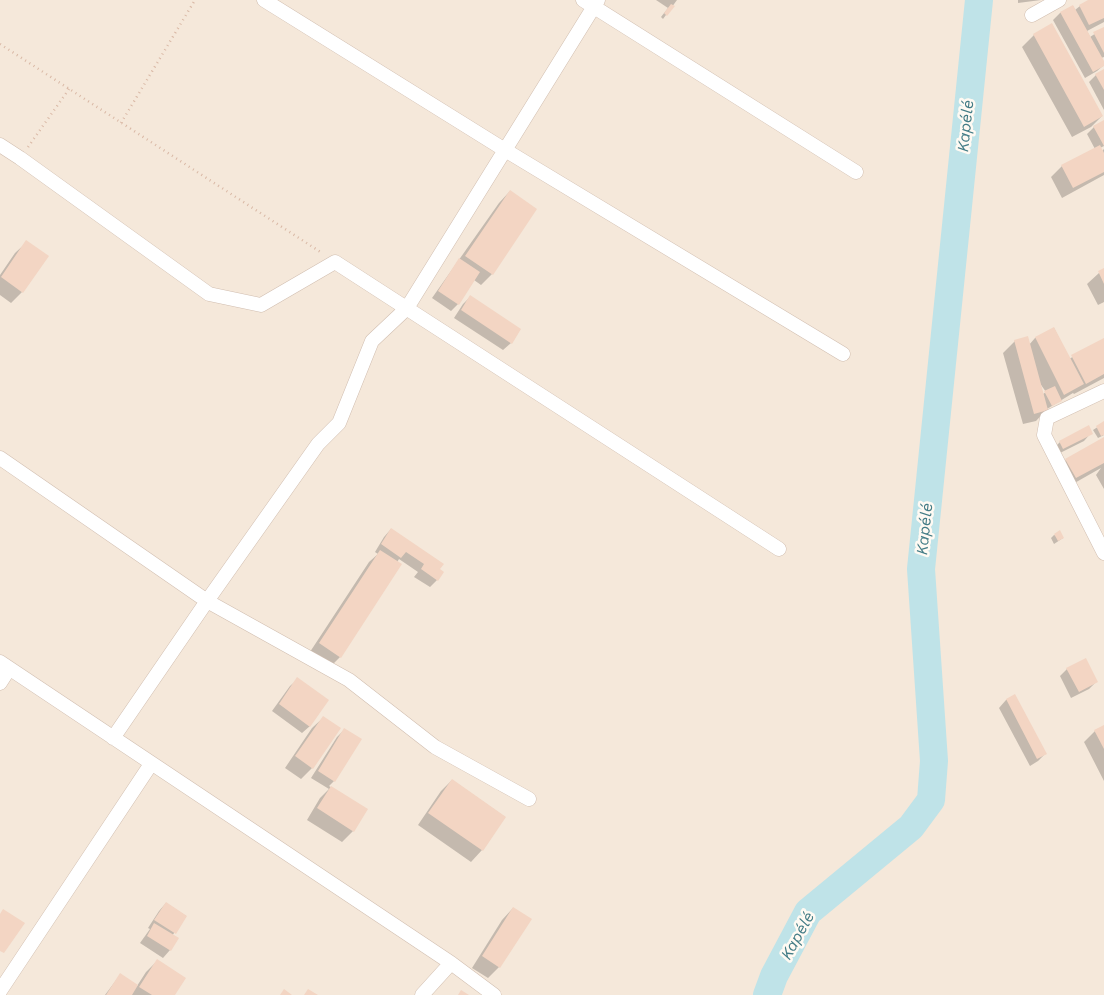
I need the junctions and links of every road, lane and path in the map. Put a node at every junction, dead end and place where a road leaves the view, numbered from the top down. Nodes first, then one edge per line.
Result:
1 (195, 0) edge
2 (264, 0) edge
3 (1059, 0) edge
4 (592, 2) edge
5 (1032, 15) dead end
6 (0, 44) edge
7 (69, 89) junction
8 (121, 124) junction
9 (0, 145) edge
10 (505, 150) junction
11 (20, 158) junction
12 (856, 172) dead end
13 (335, 262) junction
14 (407, 308) junction
15 (843, 354) dead end
16 (1104, 391) edge
17 (0, 458) edge
18 (779, 549) dead end
19 (1104, 553) edge
20 (207, 601) junction
21 (4, 666) edge
22 (0, 683) edge
23 (113, 738) junction
24 (151, 764) junction
25 (529, 799) dead end
26 (451, 963) junction
27 (0, 991) edge
28 (422, 995) edge
29 (494, 995) edge

1 - 8 path
2 - 10 street
3 - 5 street
4 - 10 street
4 - 12 street
6 - 7 path
7 - 8 path
7 - 11 path
8 - 13 path
9 - 11 street
10 - 14 street
10 - 15 street
11 - 13 street
13 - 14 street
14 - 18 street
14 - 20 street
16 - 19 street
17 - 20 street
20 - 23 street
20 - 25 street
21 - 22 street
21 - 23 street
23 - 24 street
24 - 26 street
24 - 27 street
26 - 28 street
26 - 29 street

